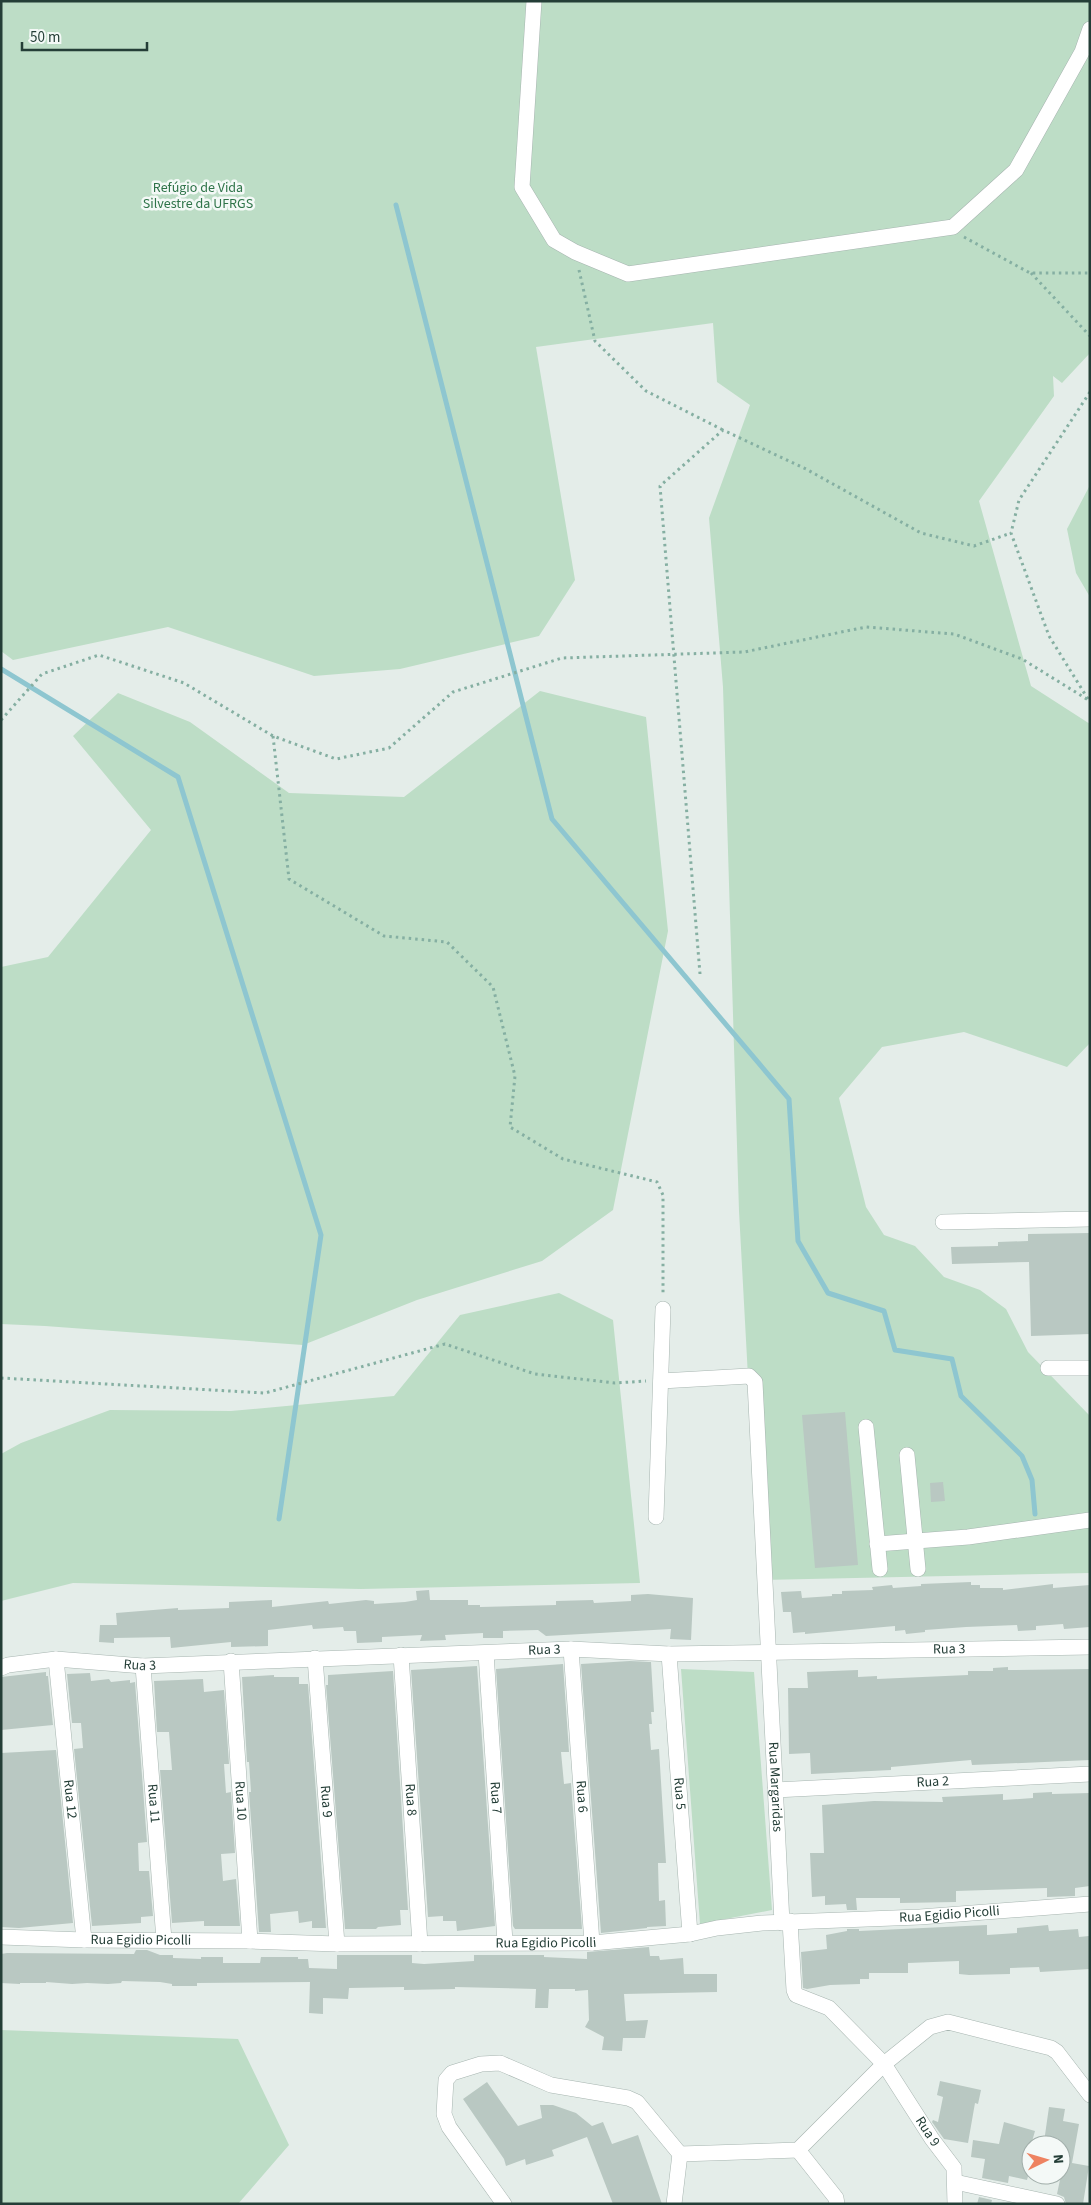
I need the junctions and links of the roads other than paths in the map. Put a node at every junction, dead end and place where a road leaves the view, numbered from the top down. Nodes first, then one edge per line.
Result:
1 (534, 1) edge
2 (1090, 29) edge
3 (1090, 1219) edge
4 (943, 1222) dead end
5 (662, 1309) road end
6 (1048, 1368) dead end
7 (1090, 1368) edge
8 (661, 1380) junction
9 (866, 1427) dead end
10 (907, 1455) dead end
11 (656, 1517) dead end
12 (1090, 1520) edge
13 (915, 1541) junction
14 (877, 1544) junction
15 (880, 1569) dead end
16 (918, 1569) dead end
17 (1090, 1647) edge
18 (571, 1649) junction
19 (486, 1653) junction
20 (769, 1653) junction
21 (670, 1654) junction
22 (402, 1655) junction
23 (314, 1658) junction
24 (56, 1659) junction
25 (231, 1661) junction
26 (143, 1666) junction
27 (1, 1668) edge
28 (1090, 1774) edge
29 (775, 1790) junction
30 (1090, 1904) edge
31 (786, 1922) junction
32 (690, 1934) junction
33 (1, 1937) edge
34 (84, 1940) junction
35 (164, 1940) junction
36 (250, 1941) junction
37 (505, 1942) junction
38 (592, 1943) junction
39 (337, 1944) junction
40 (420, 1944) junction
41 (884, 2064) junction
42 (1090, 2095) edge
43 (798, 2150) junction
44 (680, 2154) junction
45 (955, 2182) junction
46 (504, 2204) edge
47 (674, 2204) edge
48 (837, 2204) edge
49 (955, 2204) edge
50 (1058, 2204) edge

1 - 2 street
3 - 4 street
5 - 8 street
6 - 7 street
8 - 11 street
8 - 20 street, Rua Margaridas
9 - 14 street
10 - 13 street
12 - 13 street
13 - 14 street
13 - 16 street
14 - 15 street
17 - 20 street, Rua 3
18 - 19 street, Rua 3
18 - 21 street, Rua 3
18 - 38 street, Rua 6
19 - 22 street, Rua 3
19 - 37 street, Rua 7
20 - 21 street, Rua 3
20 - 29 street, Rua Margaridas
21 - 32 street, Rua 5
22 - 23 street, Rua 3
22 - 40 street, Rua 8
23 - 25 street, Rua 3
23 - 39 street, Rua 9
24 - 26 street, Rua 3
24 - 27 street, Rua 3
24 - 34 street, Rua 12
25 - 26 street, Rua 3
25 - 36 street, Rua 10
26 - 35 street, Rua 11
28 - 29 street, Rua 2
29 - 31 street, Rua Margaridas
30 - 31 street, Rua Egidio Picolli
31 - 32 street, Rua Egidio Picolli
31 - 41 street, Rua Margaridas
32 - 38 street, Rua Egidio Picolli
33 - 34 street, Rua Egidio Picolli
34 - 35 street, Rua Egidio Picolli
35 - 36 street, Rua Egidio Picolli
36 - 39 street, Rua Egidio Picolli
37 - 38 street, Rua Egidio Picolli
37 - 40 street, Rua Egidio Picolli
39 - 40 street, Rua Egidio Picolli
41 - 42 street
41 - 43 street
41 - 45 street, Rua 9
43 - 44 street
43 - 48 street
44 - 46 street
44 - 47 street
45 - 49 street, Rua 9
45 - 50 street

